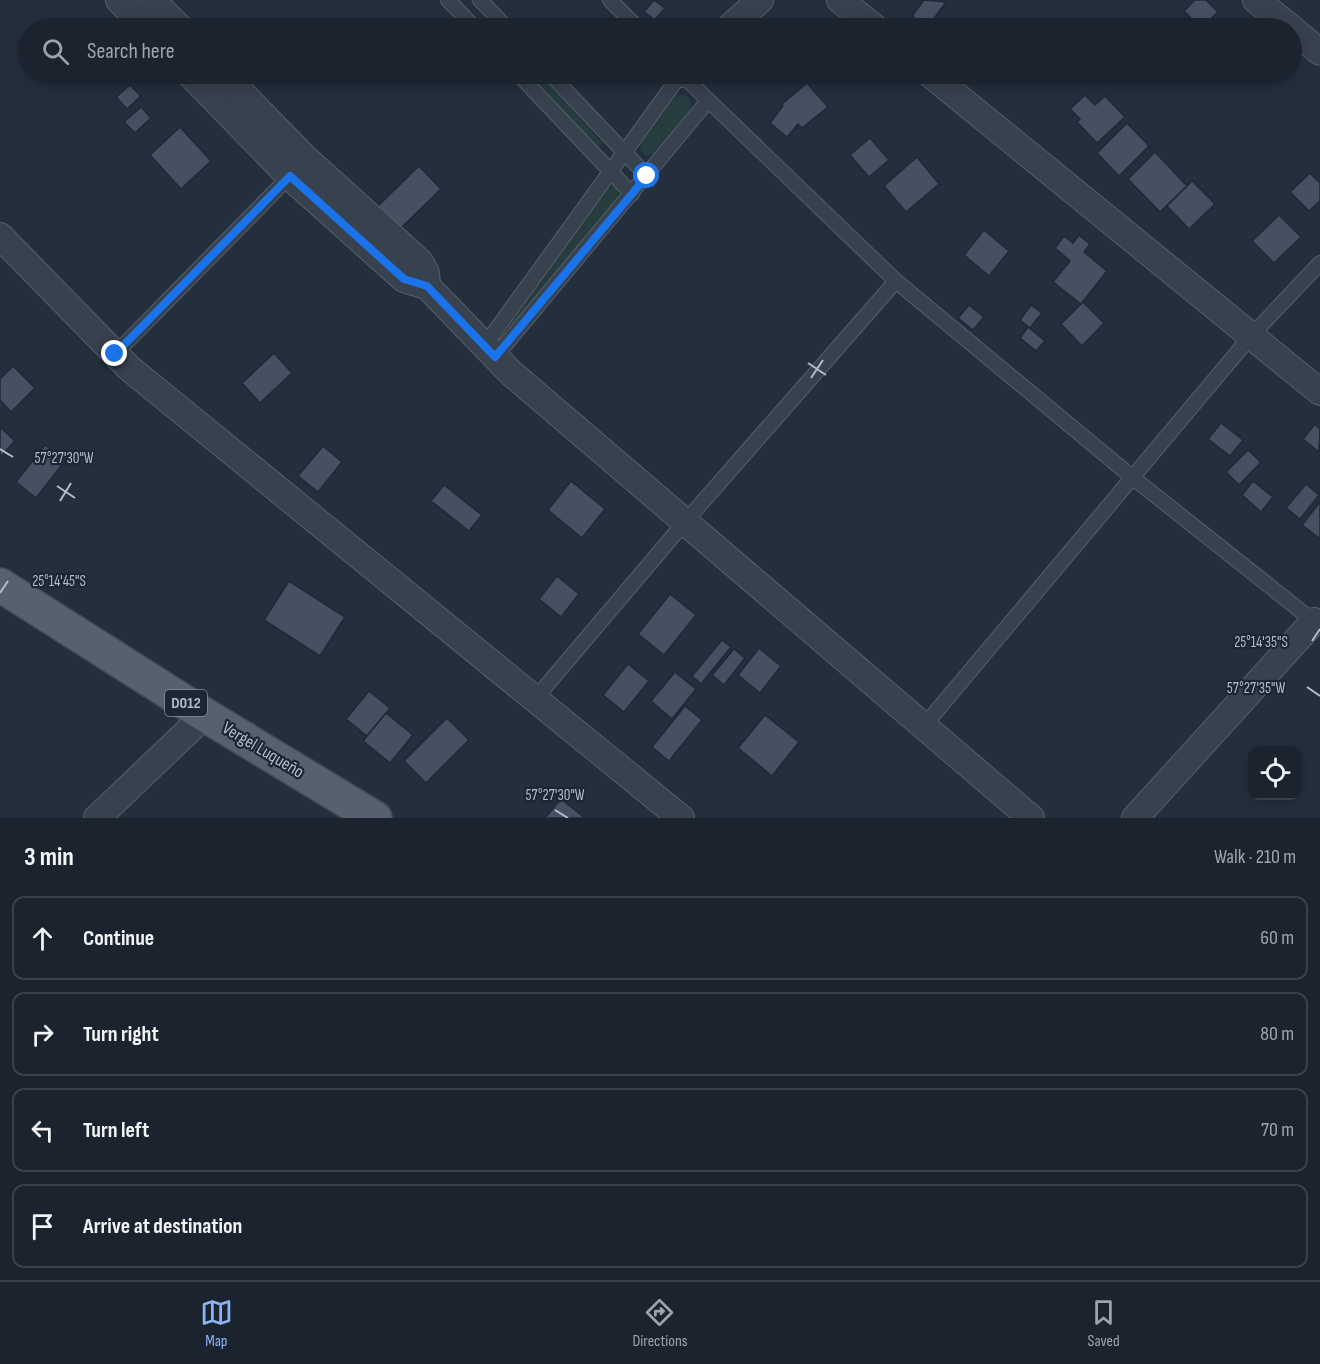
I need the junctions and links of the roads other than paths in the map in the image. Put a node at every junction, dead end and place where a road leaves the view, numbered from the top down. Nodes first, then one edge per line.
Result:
1 (119, 0) edge
2 (152, 0) edge
3 (448, 0) edge
4 (480, 0) edge
5 (610, 0) edge
6 (760, 0) edge
7 (840, 0) edge
8 (1256, 0) edge
9 (137, 18) edge
10 (170, 18) edge
11 (465, 18) edge
12 (497, 18) edge
13 (628, 18) edge
14 (740, 18) edge
15 (862, 18) edge
16 (1278, 18) edge
17 (1302, 38) edge
18 (1320, 52) edge
19 (201, 84) edge
20 (231, 84) edge
21 (528, 84) edge
22 (559, 84) edge
23 (674, 84) edge
24 (690, 84) edge
25 (942, 84) edge
26 (707, 102) junction
27 (624, 152) junction
28 (298, 168) junction
29 (611, 171) junction
30 (647, 176) junction
31 (632, 194) junction
32 (0, 236) edge
33 (1320, 263) edge
34 (896, 281) junction
35 (1251, 336) junction
36 (490, 351) junction
37 (115, 354) junction
38 (1320, 392) edge
39 (1132, 477) junction
40 (685, 522) junction
41 (0, 585) edge
42 (1317, 624) edge
43 (535, 699) junction
44 (205, 715) junction
45 (924, 726) junction
46 (98, 818) edge
47 (375, 818) edge
48 (681, 818) edge
49 (1031, 818) edge
50 (1135, 818) edge

1 - 9 street
2 - 10 street
3 - 11 lane
4 - 12 lane
5 - 13 lane
6 - 14 street
7 - 15 street
8 - 16 street
17 - 18 street
19 - 28 street
20 - 28 street
21 - 29 lane
22 - 27 lane
23 - 27 lane
24 - 26 lane
25 - 35 street
26 - 30 lane
26 - 34 lane
27 - 29 lane
27 - 30 lane
28 - 36 street
28 - 37 lane
29 - 31 lane
29 - 36 lane
30 - 31 lane
31 - 36 lane
32 - 37 street
33 - 35 lane
34 - 39 lane
34 - 40 lane
35 - 38 street
35 - 39 lane
36 - 40 street
37 - 43 street
39 - 42 lane
39 - 45 lane
40 - 43 lane
40 - 45 street
41 - 44 main road, Vergel Luqueño / D012
42 - 50 street
43 - 48 street
44 - 46 street
44 - 47 main road, Vergel Luqueño / D012
45 - 49 street

